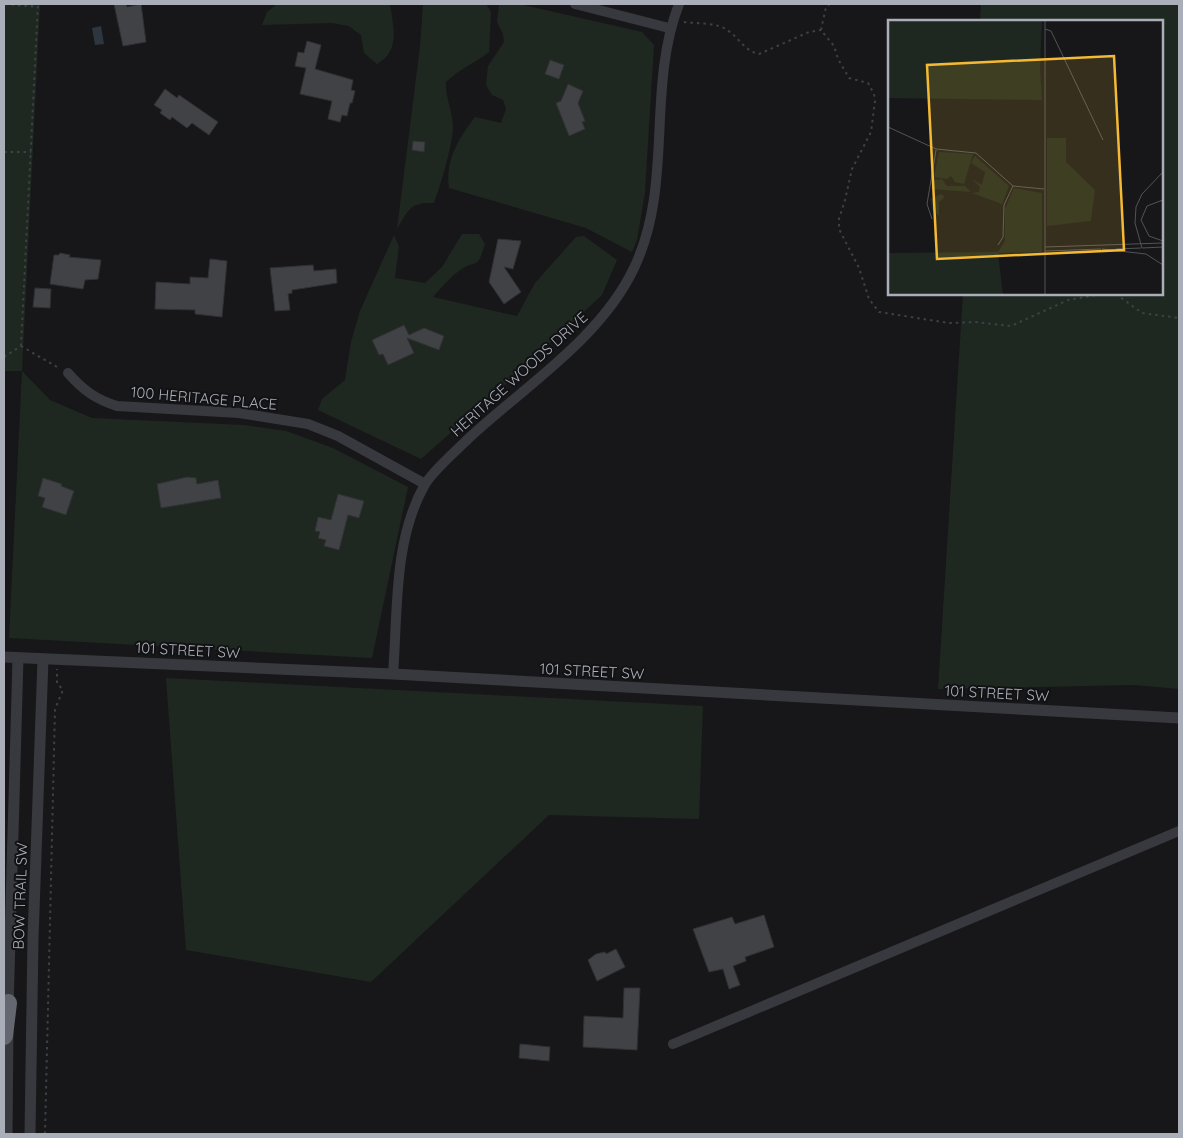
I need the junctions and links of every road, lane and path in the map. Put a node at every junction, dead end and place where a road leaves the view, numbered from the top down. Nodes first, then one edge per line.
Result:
1 (4, 4) edge
2 (38, 4) edge
3 (576, 4) edge
4 (679, 4) edge
5 (830, 4) edge
6 (38, 8) junction
7 (671, 24) junction
8 (821, 30) junction
9 (4, 152) edge
10 (31, 152) junction
11 (1098, 295) edge
12 (1117, 295) edge
13 (1179, 318) edge
14 (21, 346) junction
15 (4, 357) edge
16 (68, 372) joint
17 (425, 484) junction
18 (4, 657) edge
19 (18, 658) junction
20 (43, 659) junction
21 (57, 660) junction
22 (393, 674) junction
23 (1179, 718) edge
24 (1179, 832) edge
25 (8, 1003) junction
26 (4, 1036) edge
27 (673, 1044) dead end
28 (7, 1134) edge
29 (30, 1134) edge
30 (45, 1134) edge

1 - 6 path
2 - 6 path
3 - 7 street
4 - 7 street, HERITAGE WOODS DRIVE
5 - 8 path
6 - 10 path
7 - 8 path
7 - 17 street, HERITAGE WOODS DRIVE
8 - 11 path
9 - 10 path
10 - 14 path
12 - 13 path
14 - 15 path
14 - 16 path
16 - 17 street, 100 HERITAGE PLACE
17 - 22 street, HERITAGE WOODS DRIVE
18 - 19 street, 101 STREET SW
19 - 20 street, 101 STREET SW
19 - 25 street, BOW TRAIL SW
20 - 21 street, 101 STREET SW
20 - 29 street, BOW TRAIL SW
21 - 22 street, 101 STREET SW
21 - 30 path
22 - 23 street, 101 STREET SW
24 - 27 street
25 - 26 highway
25 - 28 street, BOW TRAIL SW

